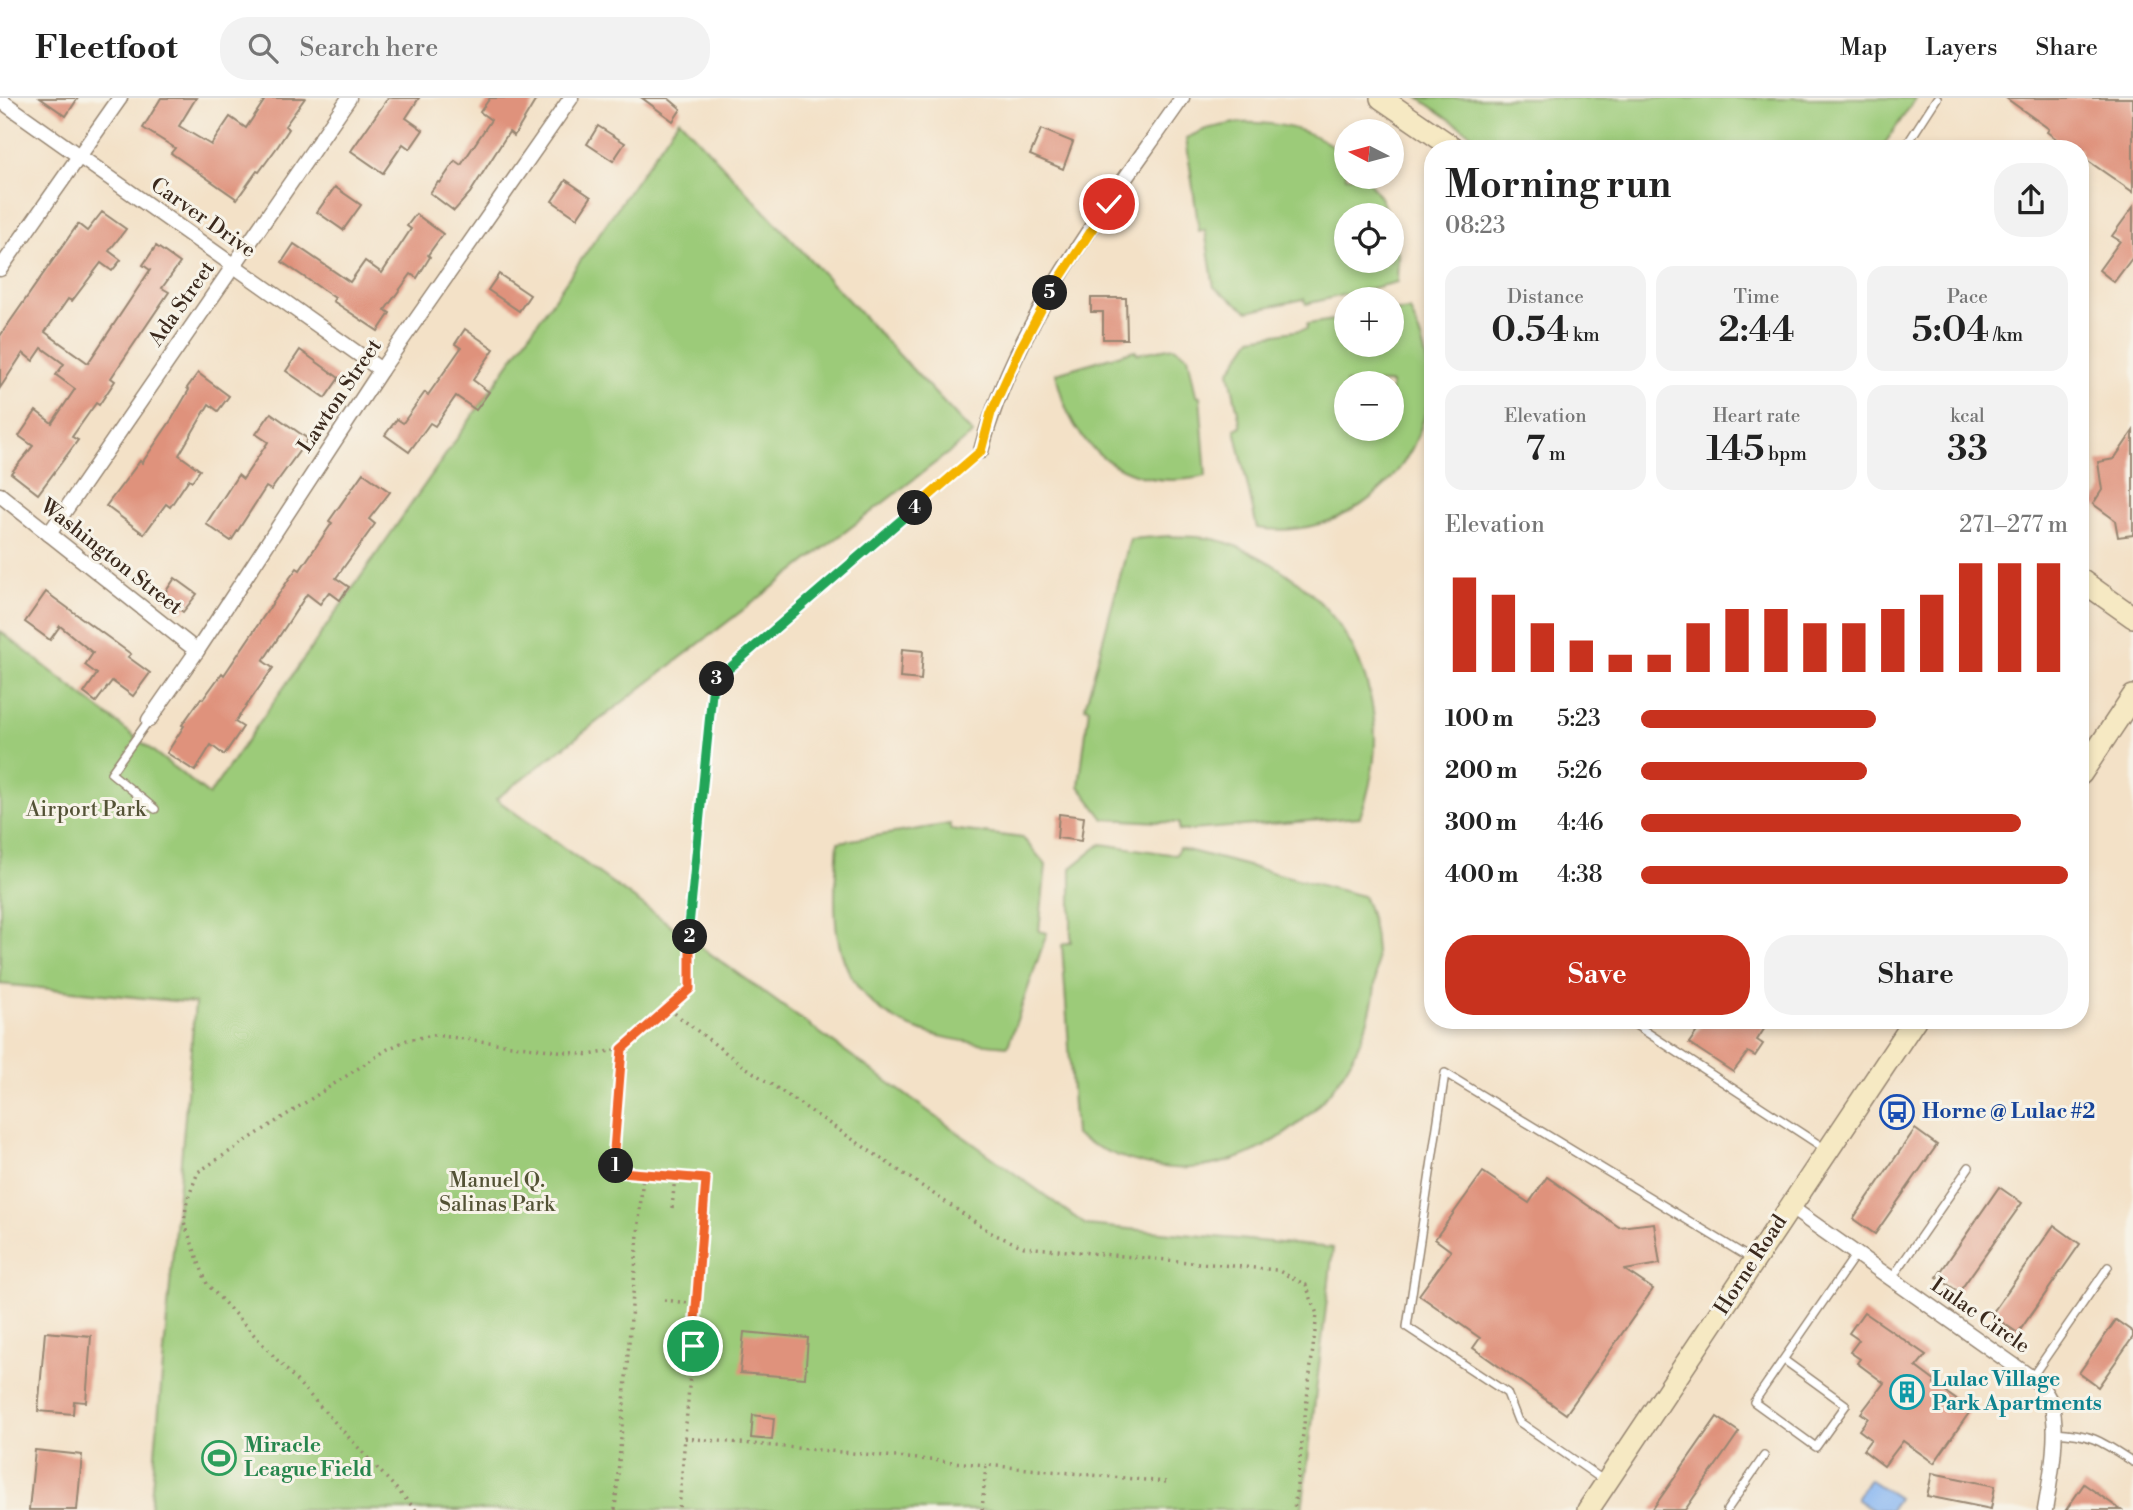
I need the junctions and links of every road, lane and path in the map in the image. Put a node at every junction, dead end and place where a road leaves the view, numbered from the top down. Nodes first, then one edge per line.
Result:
1 (120, 98) edge
2 (349, 98) edge
3 (571, 98) edge
4 (1182, 98) edge
5 (1381, 98) edge
6 (1937, 98) edge
7 (0, 100) edge
8 (1442, 140) edge
9 (1910, 140) edge
10 (79, 157) junction
11 (234, 265) junction
12 (0, 269) edge
13 (381, 370) junction
14 (981, 451) joint
15 (0, 495) edge
16 (50, 534) junction
17 (2089, 586) edge
18 (2133, 617) edge
19 (197, 651) junction
20 (2130, 708) edge
21 (149, 720) joint
22 (2089, 763) edge
23 (155, 809) dead end
24 (689, 926) joint
25 (669, 1009) junction
26 (1642, 1029) edge
27 (1909, 1029) edge
28 (622, 1049) junction
29 (1827, 1150) junction
30 (1969, 1167) dead end
31 (643, 1173) junction
32 (675, 1176) junction
33 (1790, 1207) junction
34 (672, 1208) dead end
35 (1856, 1254) junction
36 (1754, 1261) junction
37 (2108, 1267) dead end
38 (1891, 1279) junction
39 (664, 1300) dead end
40 (697, 1304) junction
41 (1784, 1360) junction
42 (2032, 1378) junction
43 (2054, 1432) junction
44 (685, 1438) junction
45 (1764, 1456) dead end
46 (2133, 1462) edge
47 (986, 1465) junction
48 (1166, 1482) dead end
49 (1608, 1483) junction
50 (416, 1510) edge
51 (615, 1510) edge
52 (679, 1510) edge
53 (982, 1510) edge
54 (1294, 1510) edge
55 (1588, 1510) edge
56 (1727, 1510) edge
57 (2045, 1510) edge

1 - 10 street
2 - 11 street, Ada Street
3 - 13 street, Lawton Street
4 - 14 street
5 - 8 main road
6 - 9 lane
7 - 10 street, Carver Drive
10 - 11 street, Carver Drive
10 - 12 street
11 - 13 street, Carver Drive
11 - 16 street, Ada Street
13 - 19 street, Lawton Street
14 - 24 lane
15 - 16 street, Washington Street
16 - 19 street, Washington Street
17 - 18 main road
19 - 21 street, Lawton Street
20 - 22 main road
21 - 23 lane
24 - 25 path
25 - 28 path
25 - 54 path
26 - 29 lane
27 - 29 main road, Horne Road
28 - 31 path
28 - 50 path
29 - 33 main road, Horne Road
30 - 38 lane
31 - 32 path
31 - 51 path
32 - 34 path
32 - 40 path
33 - 35 street, Lulac Circle
33 - 36 main road, Horne Road
35 - 38 street, Lulac Circle
35 - 41 lane
36 - 49 main road, Horne Road
36 - 49 lane
37 - 42 lane
38 - 42 street, Lulac Circle
39 - 40 path
40 - 44 path
41 - 41 lane
42 - 43 street, Lulac Circle
43 - 46 lane
43 - 57 street, Lulac Circle
44 - 47 path
44 - 52 path
45 - 56 lane
47 - 48 path
47 - 53 path
49 - 55 main road, Horne Road

